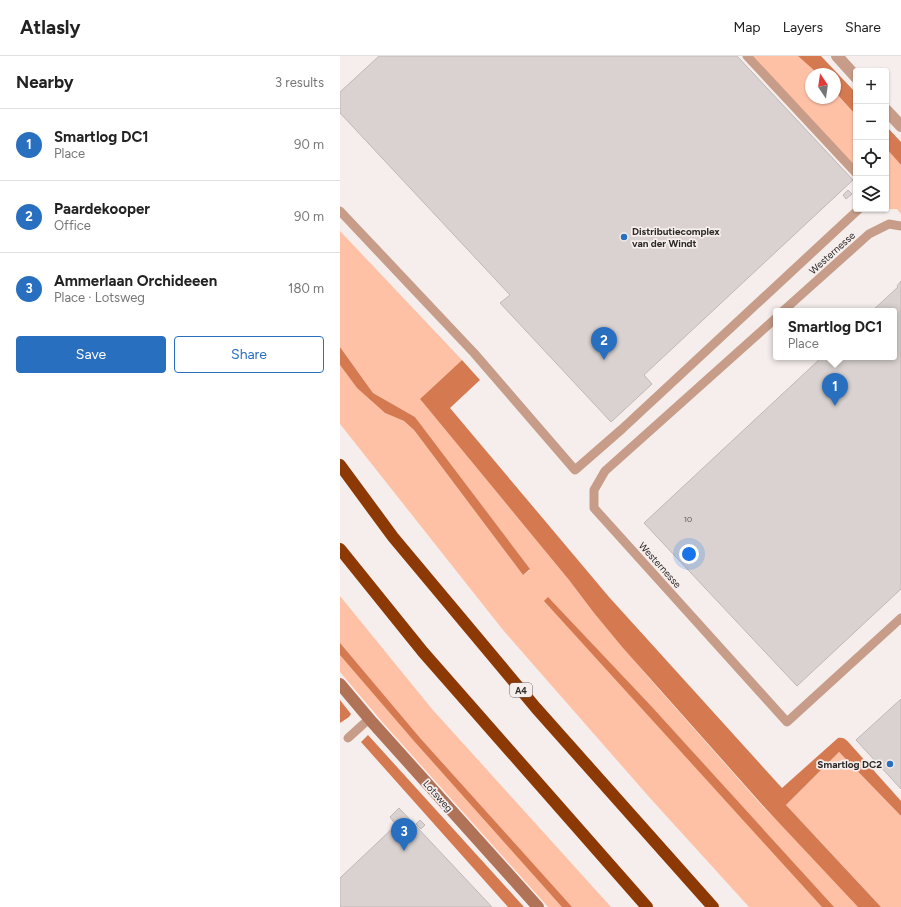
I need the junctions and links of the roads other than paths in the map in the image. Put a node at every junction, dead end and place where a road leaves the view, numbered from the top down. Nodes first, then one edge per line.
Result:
1 (747, 56) edge
2 (837, 56) edge
3 (853, 74) edge
4 (889, 113) edge
5 (901, 126) edge
6 (853, 170) edge
7 (340, 211) edge
8 (856, 212) edge
9 (901, 226) edge
10 (786, 308) edge
11 (773, 321) edge
12 (340, 465) edge
13 (340, 549) edge
14 (901, 618) edge
15 (340, 684) edge
16 (369, 719) junction
17 (348, 738) dead end
18 (538, 907) edge
19 (647, 907) edge
20 (713, 907) edge

1 - 6 lane
2 - 3 street
4 - 5 street
7 - 8 lane
9 - 10 lane, Westernesse
11 - 14 lane, Westernesse
12 - 20 highway, A4
13 - 19 highway
15 - 16 street, Lotsweg
16 - 17 lane
16 - 18 street, Lotsweg

